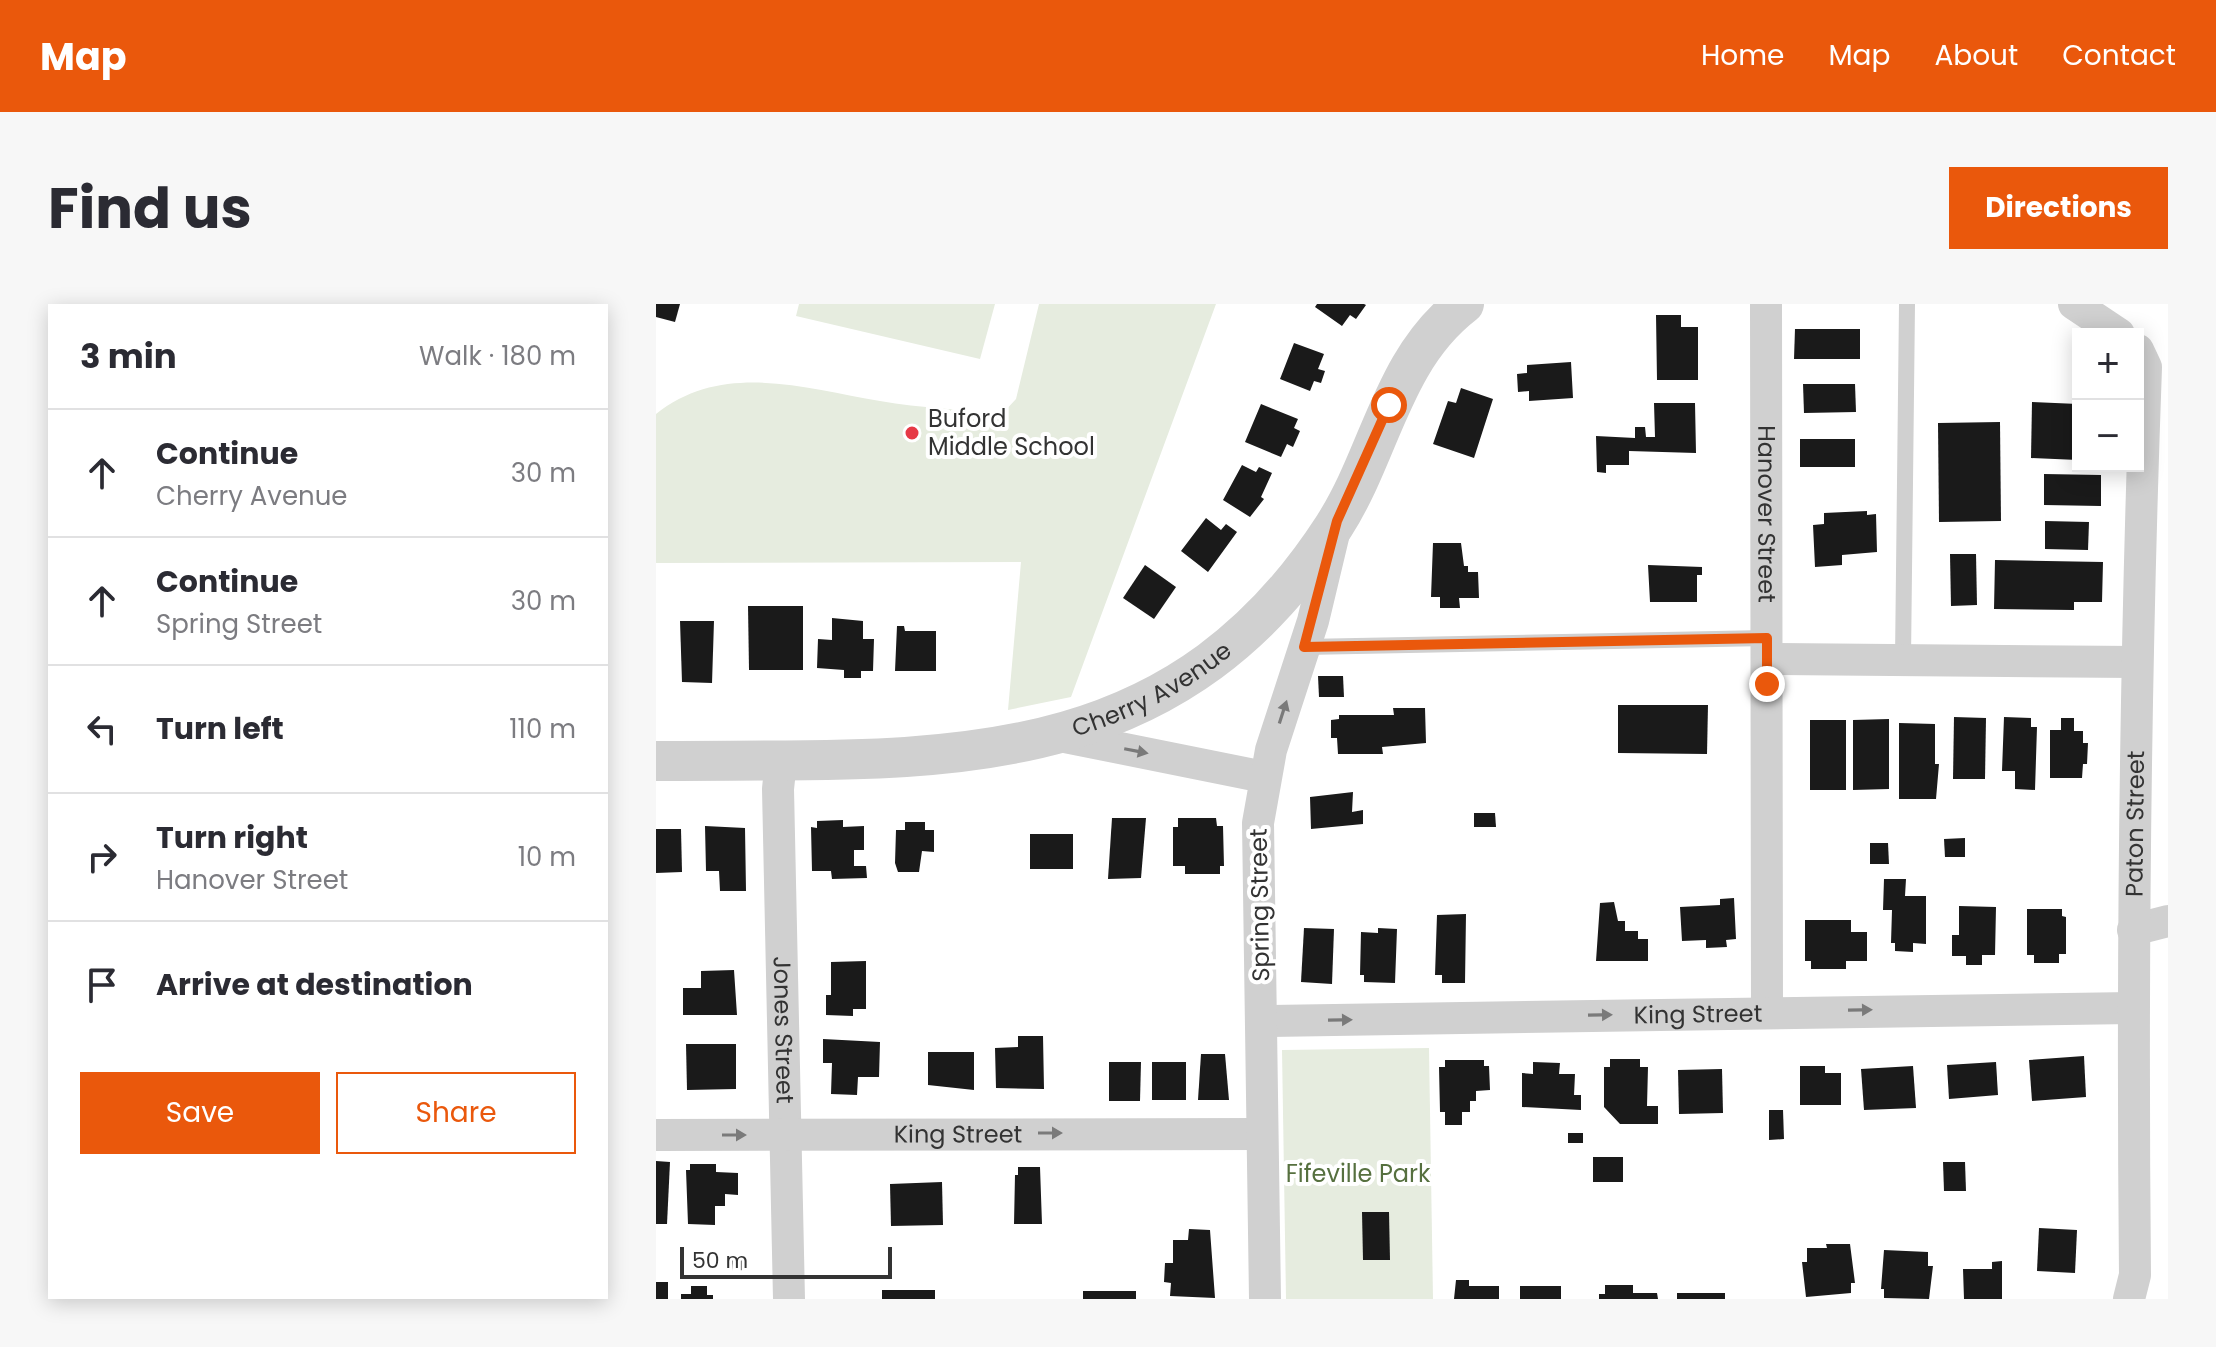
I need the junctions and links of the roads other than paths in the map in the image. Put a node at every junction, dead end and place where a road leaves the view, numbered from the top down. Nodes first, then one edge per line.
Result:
1 (1464, 304) edge
2 (1766, 304) edge
3 (1907, 304) edge
4 (2074, 304) edge
5 (2110, 328) edge
6 (2144, 363) edge
7 (1337, 521) junction
8 (1304, 647) junction
9 (1767, 648) junction
10 (1903, 660) junction
11 (2137, 662) junction
12 (1060, 736) junction
13 (781, 760) junction
14 (656, 761) edge
15 (1264, 777) junction
16 (2168, 921) edge
17 (2133, 930) junction
18 (2132, 1008) junction
19 (1767, 1012) junction
20 (1262, 1021) junction
21 (1262, 1134) junction
22 (656, 1135) edge
23 (786, 1135) junction
24 (789, 1299) edge
25 (1265, 1299) edge
26 (2129, 1299) edge

1 - 7 street, Cherry Avenue
2 - 9 street, Hanover Street
3 - 10 lane
4 - 5 street
6 - 11 street, Paton Street
7 - 8 street, Spring Street
7 - 12 street, Cherry Avenue
8 - 9 lane
15 -> 8 street, Spring Street
9 - 10 street
9 - 19 street, Hanover Street
10 - 11 street
11 - 17 street, Paton Street
12 - 13 street, Cherry Avenue
12 -> 15 street
13 - 14 street, Cherry Avenue
13 - 23 street, Jones Street
15 - 20 street, Spring Street
16 - 17 street
17 - 18 street, Paton Street
19 -> 18 street, King Street
18 - 26 street, Paton Street
20 -> 19 street, King Street
20 - 21 street, Spring Street
23 -> 21 street, King Street
21 - 25 street, Spring Street
22 -> 23 street, King Street
23 - 24 street, Jones Street

